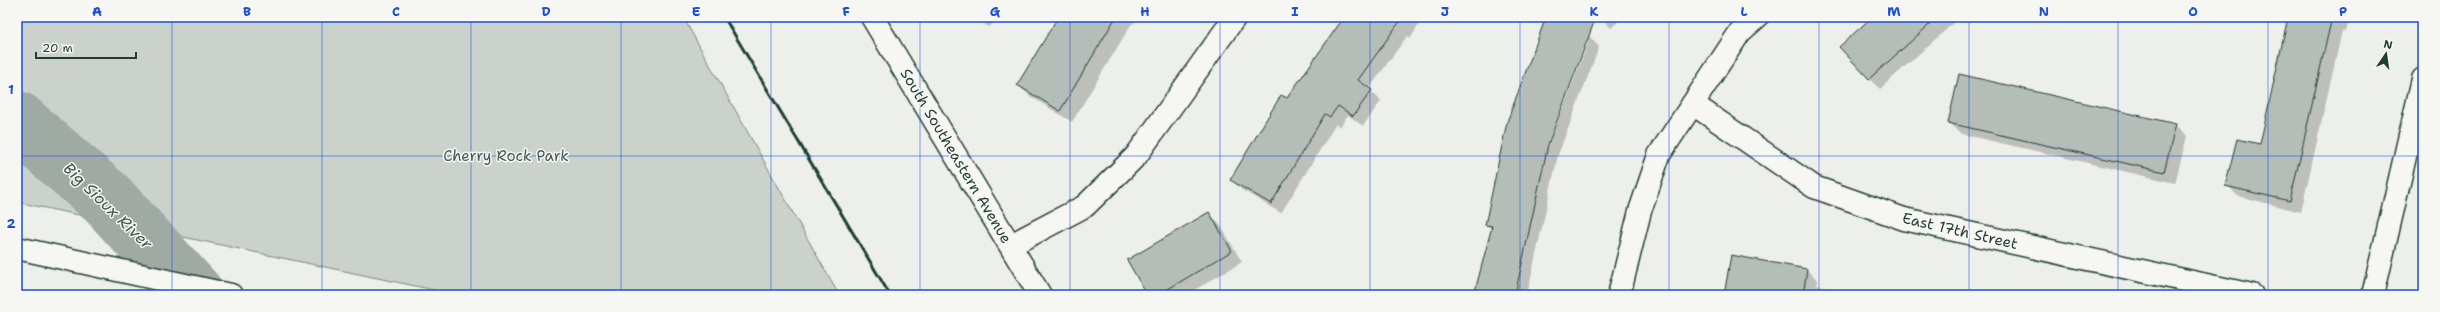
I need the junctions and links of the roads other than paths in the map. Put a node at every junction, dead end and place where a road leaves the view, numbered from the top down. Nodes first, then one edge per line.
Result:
1 (872, 17) edge
2 (1235, 17) edge
3 (1757, 17) edge
4 (2423, 79) edge
5 (1693, 104) junction
6 (1011, 245) junction
7 (17, 248) edge
8 (231, 295) edge
9 (1040, 295) edge
10 (1619, 295) edge
11 (2252, 295) edge
12 (2373, 295) edge

1 - 6 street, South Southeastern Avenue
2 - 6 street
3 - 5 street
4 - 12 street
5 - 10 street
5 - 11 street, East 17th Street
6 - 9 street, South Southeastern Avenue
7 - 8 street

